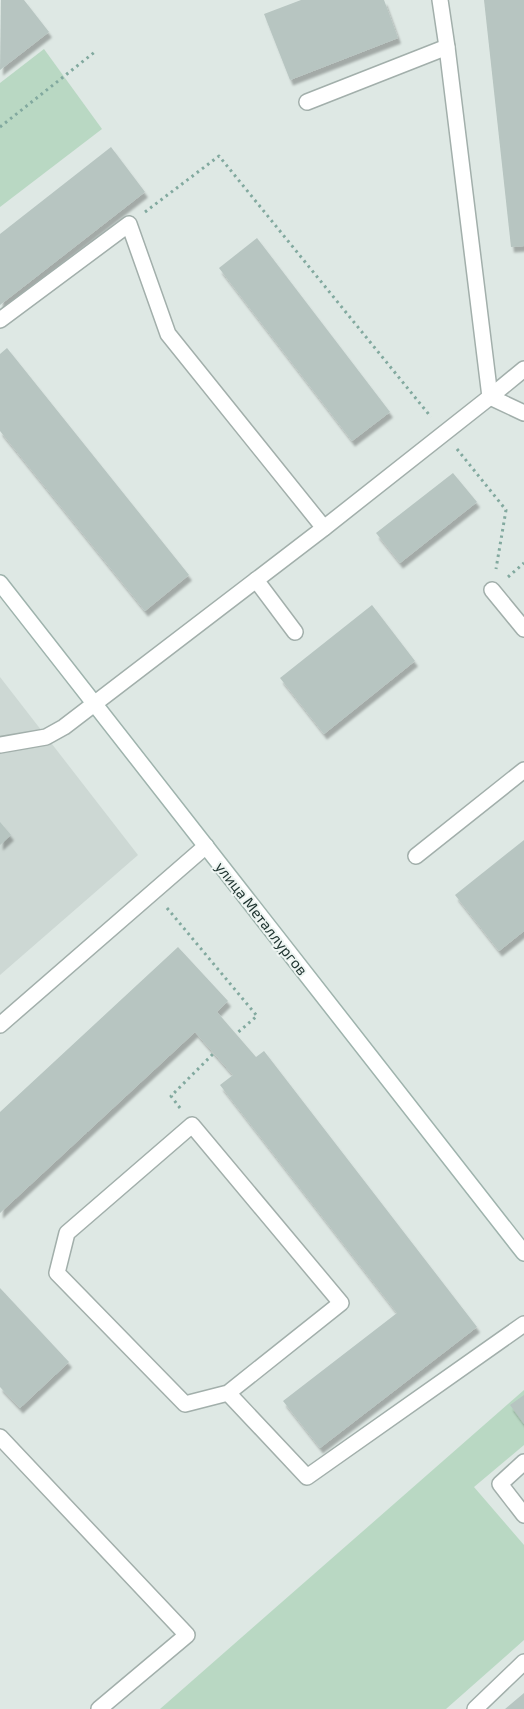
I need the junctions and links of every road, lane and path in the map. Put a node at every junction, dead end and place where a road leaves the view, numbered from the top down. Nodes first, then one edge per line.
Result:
1 (440, 0) edge
2 (447, 47) junction
3 (96, 51) dead end
4 (308, 102) dead end
5 (0, 128) edge
6 (129, 224) junction
7 (0, 320) edge
8 (524, 369) edge
9 (490, 397) junction
10 (524, 413) edge
11 (444, 432) junction
12 (324, 528) junction
13 (256, 580) junction
14 (0, 583) edge
15 (492, 590) joint
16 (524, 629) edge
17 (295, 632) dead end
18 (94, 705) junction
19 (0, 745) edge
20 (524, 770) edge
21 (206, 846) junction
22 (416, 856) dead end
23 (154, 892) junction
24 (0, 1025) edge
25 (236, 1034) dead end
26 (214, 1052) dead end
27 (192, 1124) junction
28 (524, 1253) edge
29 (524, 1324) edge
30 (228, 1393) junction
31 (0, 1437) edge
32 (524, 1462) edge
33 (524, 1515) edge
34 (524, 1662) edge
35 (99, 1709) edge
36 (475, 1709) edge

1 - 2 street
2 - 4 street
2 - 9 street
3 - 5 path
6 - 7 street
6 - 11 path
6 - 12 street
8 - 9 street
9 - 10 street
9 - 11 street
11 - 12 street
11 - 15 path
12 - 13 street
13 - 17 street
13 - 18 street
14 - 18 street, улица Металлургов
15 - 16 street
18 - 19 street
18 - 21 street, улица Металлургов
20 - 22 street
21 - 23 street
21 - 28 street, улица Металлургов
23 - 24 street
23 - 25 path
26 - 27 path
27 - 30 street
27 - 30 street
29 - 30 street
31 - 35 street
32 - 33 street
34 - 36 street

